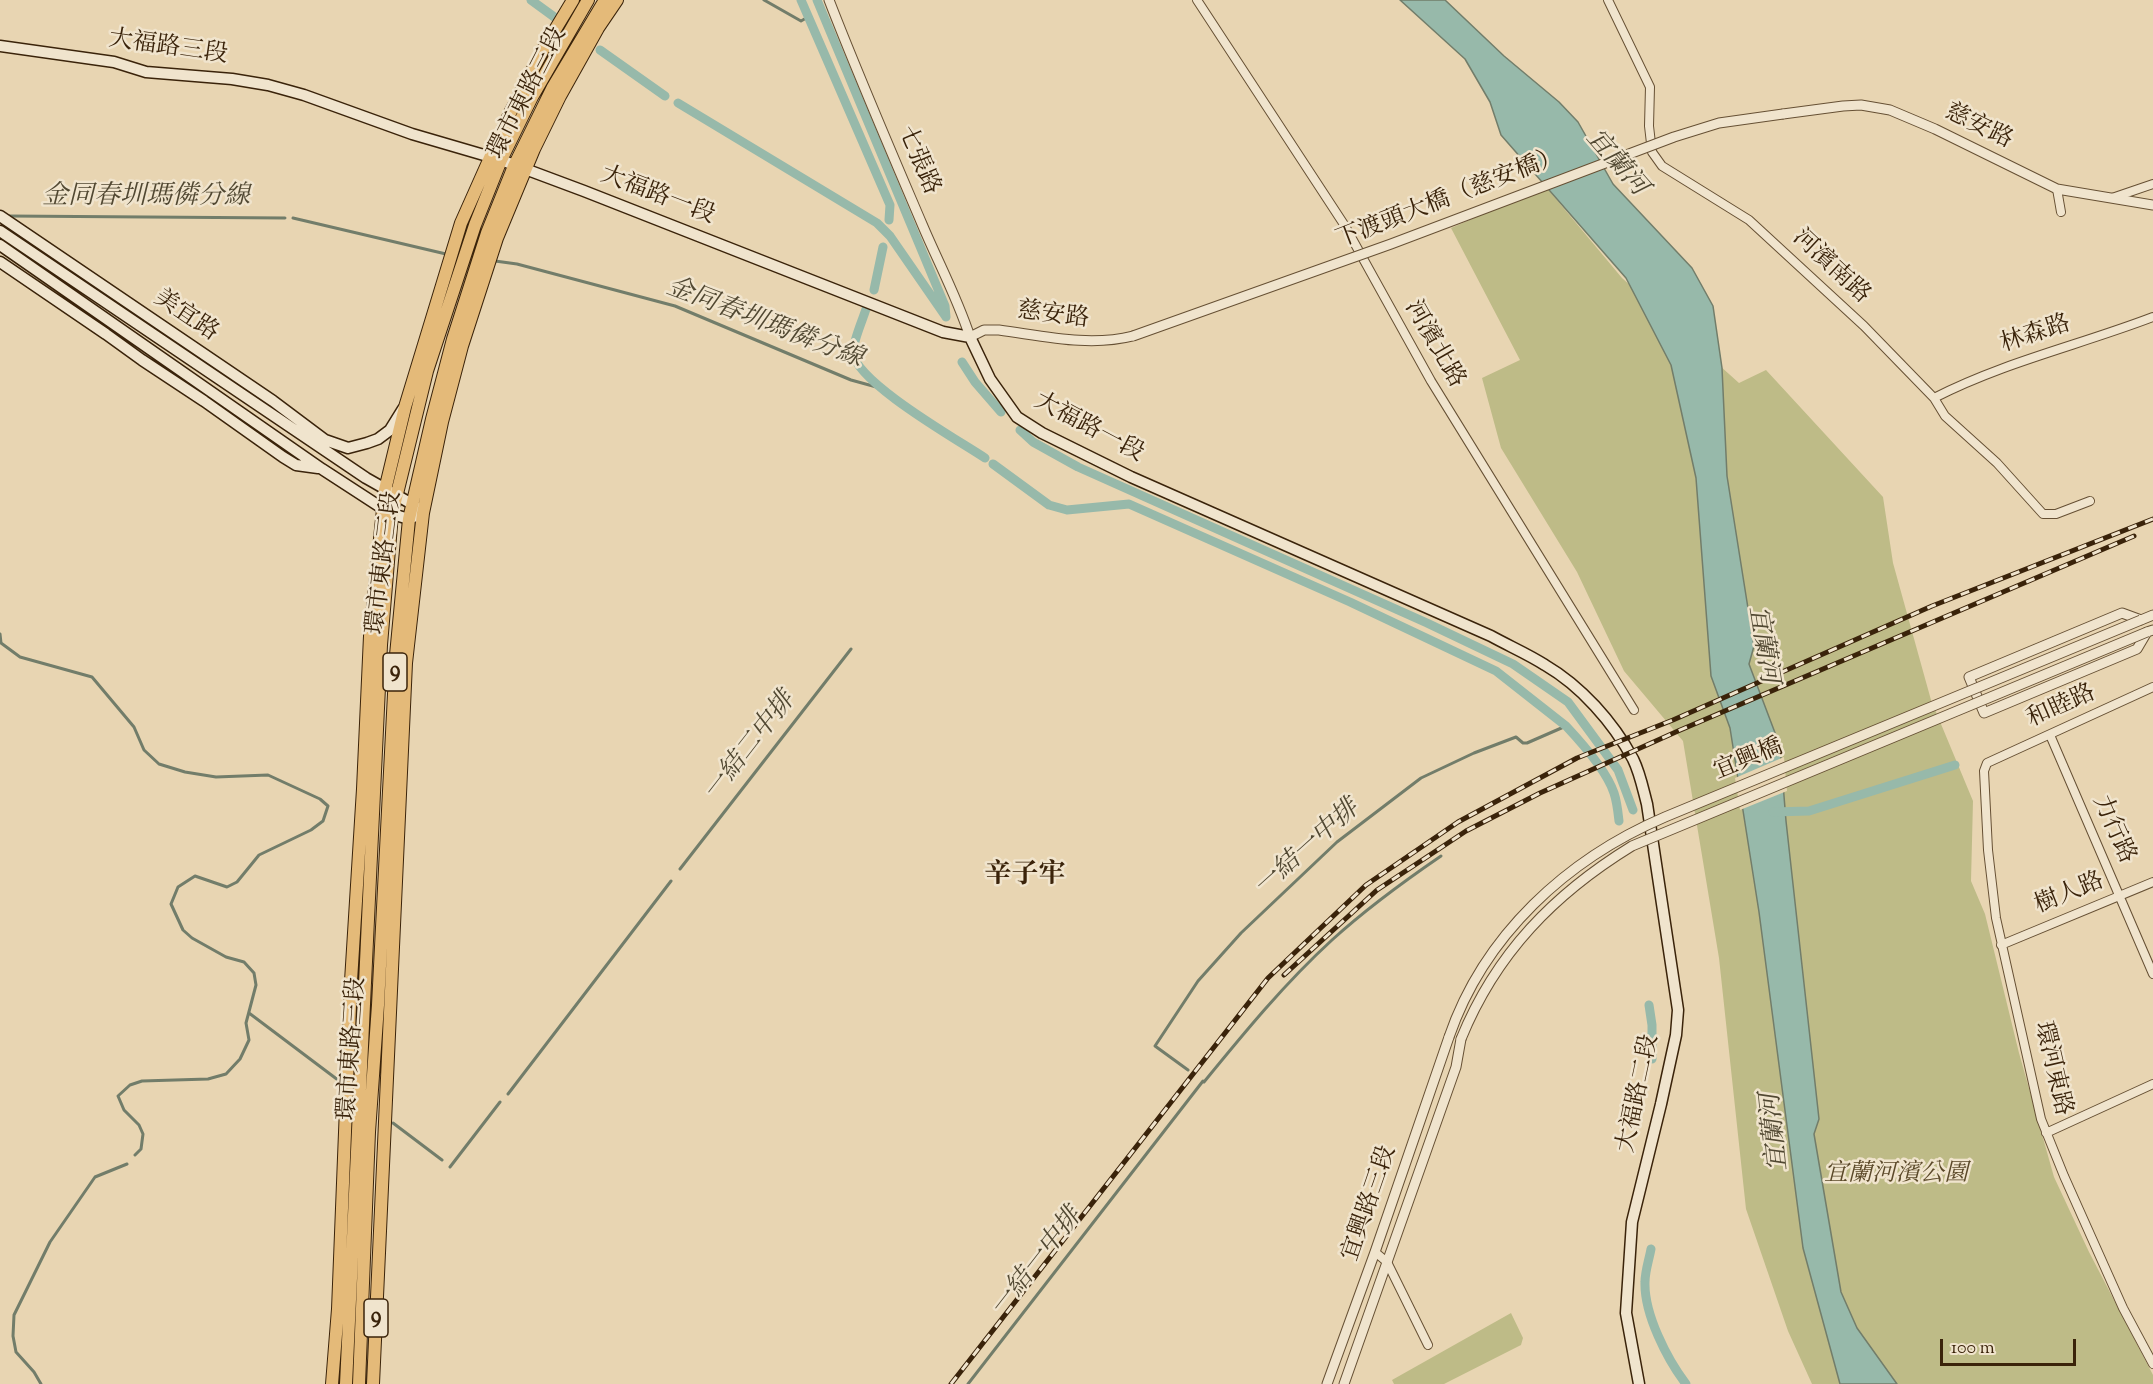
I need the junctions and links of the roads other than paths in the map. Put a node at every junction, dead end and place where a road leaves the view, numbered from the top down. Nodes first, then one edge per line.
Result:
1 (573, 0) edge
2 (588, 0) edge
3 (605, 0) edge
4 (617, 0) edge
5 (829, 0) edge
6 (1197, 0) edge
7 (1608, 0) edge
8 (0, 46) edge
9 (328, 104) joint
10 (1783, 114) joint
11 (495, 159) junction
12 (520, 168) junction
13 (2153, 184) edge
14 (2058, 189) junction
15 (2110, 199) junction
16 (2153, 205) edge
17 (2061, 212) dead end
18 (0, 216) edge
19 (0, 231) edge
20 (0, 245) edge
21 (0, 262) edge
22 (2153, 317) edge
23 (1133, 336) joint
24 (970, 337) junction
25 (437, 339) junction
26 (412, 384) junction
27 (1934, 398) junction
28 (405, 407) junction
29 (348, 448) junction
30 (329, 453) junction
31 (322, 469) junction
32 (385, 489) junction
33 (398, 497) junction
34 (2090, 501) dead end
35 (412, 504) junction
36 (387, 511) junction
37 (423, 513) junction
38 (409, 519) junction
39 (2153, 615) edge
40 (2141, 620) junction
41 (2150, 631) edge
42 (1986, 669) junction
43 (2153, 687) edge
44 (2001, 705) junction
45 (1634, 710) dead end
46 (2050, 735) junction
47 (1987, 763) joint
48 (1648, 812) joint
49 (2153, 882) edge
50 (2120, 896) junction
51 (2001, 945) junction
52 (2153, 974) edge
53 (1449, 1037) joint
54 (1461, 1039) joint
55 (2153, 1084) edge
56 (2046, 1133) junction
57 (1375, 1252) junction
58 (1387, 1262) junction
59 (1428, 1345) dead end
60 (2153, 1364) edge
61 (332, 1384) edge
62 (346, 1384) edge
63 (359, 1384) edge
64 (373, 1384) edge
65 (1327, 1384) edge
66 (1344, 1384) edge
67 (1639, 1384) edge

1 - 11 main road, 環市東路三段 / 9
2 - 11 main road, 環市東路三段 / 9
3 - 12 main road, 環市東路三段 / 9
4 - 12 main road, 環市東路三段 / 9
5 - 24 street, 七張路
6 - 45 street, 河濱北路
7 - 27 street, 河濱南路
8 - 9 main road, 大福路三段
9 - 11 main road, 大福路一段
10 - 14 street, 慈安路
10 - 23 street, 下渡頭大橋（慈安橋）, bridge
11 - 12 main road, 大福路一段
11 - 25 main road, 環市東路三段 / 9
11 - 26 main road, 環市東路三段 / 9
12 - 24 main road, 大福路一段
12 - 35 main road, 環市東路三段 / 9
12 - 37 main road, 環市東路三段 / 9
13 - 15 street
14 - 15 street, 慈安路
14 - 17 street
15 - 16 street, 慈安路
18 - 29 main road, 美宜路
19 - 30 main road, 美宜路
20 - 31 main road, 美宜路
21 - 31 main road, 美宜路
22 - 27 street, 林森路
23 - 24 street, 慈安路
24 - 48 main road, 大福路一段
25 - 26 main road
25 - 33 main road, 環市東路三段 / 9
26 - 28 main road, 環市東路三段 / 9
27 - 34 street, 河濱南路
28 - 29 main road
28 - 32 main road, 環市東路三段 / 9
29 - 30 street
30 - 32 main road, 美宜路
31 - 36 main road, 美宜路
32 - 33 main road, 美宜路
32 - 36 main road, 環市東路三段 / 9
33 - 35 main road, 美宜路
33 - 36 main road, 環市東路三段 / 9
35 - 37 main road, 美宜路
35 - 38 main road, 環市東路三段 / 9
36 - 38 main road, 美宜路
36 - 61 main road, 環市東路三段 / 9
36 - 62 main road, 環市東路三段 / 9
37 - 38 main road
37 - 64 main road, 環市東路三段 / 9
38 - 63 main road, 環市東路三段 / 9
39 - 40 street, 宜興橋
40 - 42 street
40 - 53 street, 宜興橋, bridge
41 - 44 street
41 - 54 street, 宜興橋, bridge
42 - 44 street
42 - 44 street
43 - 46 street, 和睦路
46 - 47 street, 和睦路
46 - 50 street, 力行路
47 - 51 street, 環河東路
48 - 67 main road, 大福路二段
49 - 50 street, 樹人路
50 - 51 street, 樹人路
50 - 52 street, 力行路
51 - 56 street, 環河東路
53 - 57 street, 宜興路三段
54 - 58 street, 宜興路三段
55 - 56 street
56 - 60 street, 環河東路
57 - 58 street
57 - 65 street, 宜興路三段
58 - 59 street
58 - 66 street, 宜興路三段

